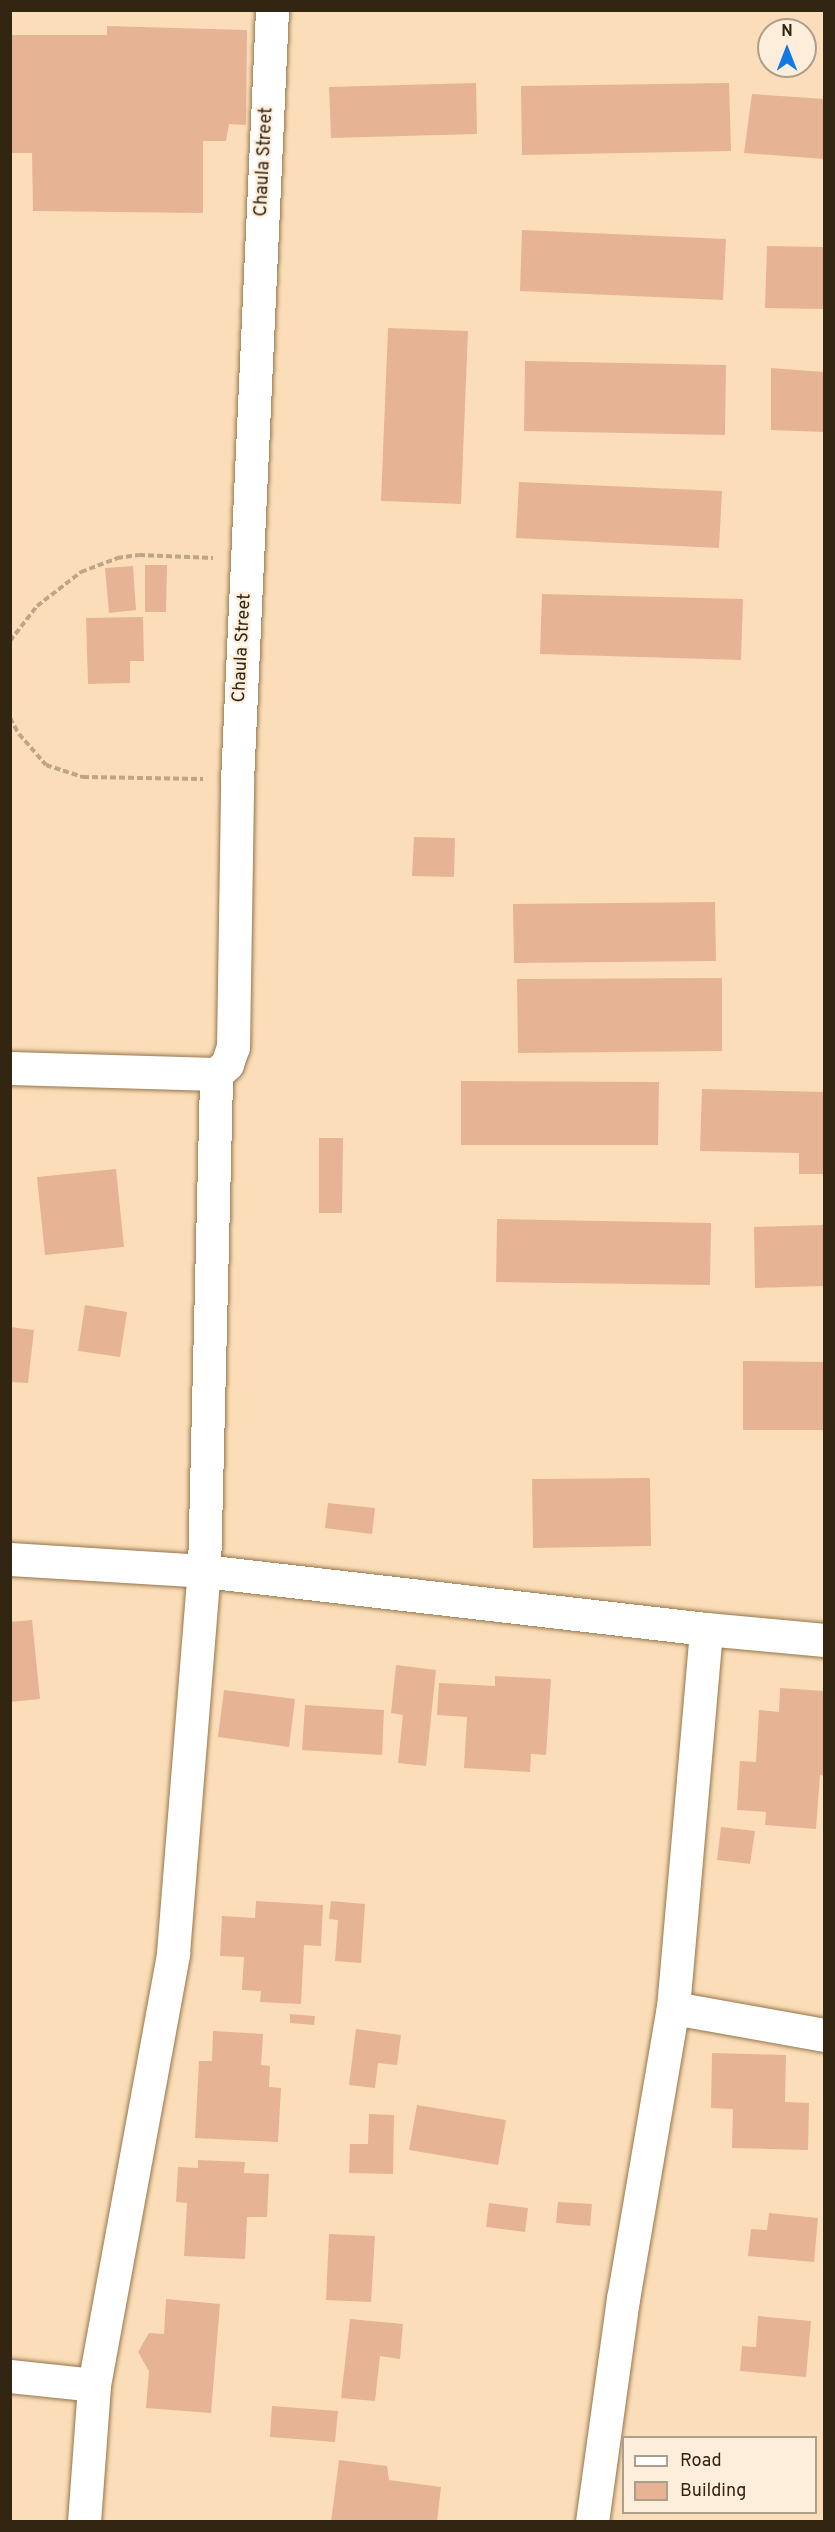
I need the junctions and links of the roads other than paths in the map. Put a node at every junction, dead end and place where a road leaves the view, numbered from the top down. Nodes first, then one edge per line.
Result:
1 (272, 10) edge
2 (10, 1068) edge
3 (216, 1074) junction
4 (10, 1559) edge
5 (204, 1571) junction
6 (706, 1629) junction
7 (825, 1640) edge
8 (673, 2008) junction
9 (825, 2035) edge
10 (10, 2376) edge
11 (94, 2385) junction
12 (84, 2522) edge
13 (592, 2522) edge

1 - 3 street, Chaula Street
2 - 3 street
3 - 5 street
4 - 5 street
5 - 6 street
5 - 11 street
6 - 7 street
6 - 8 street
8 - 9 street
8 - 13 street
10 - 11 street
11 - 12 street

